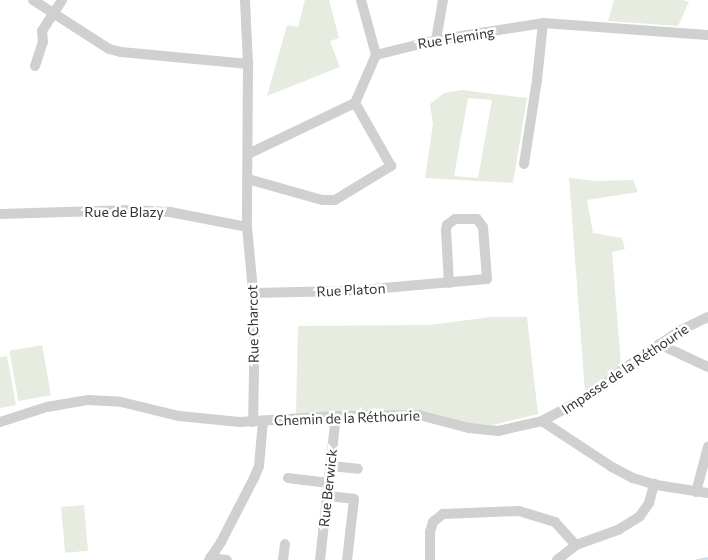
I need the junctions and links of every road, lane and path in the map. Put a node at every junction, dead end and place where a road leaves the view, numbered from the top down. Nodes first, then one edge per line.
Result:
1 (33, 0) edge
2 (62, 0) edge
3 (245, 0) edge
4 (362, 0) edge
5 (443, 0) edge
6 (54, 13) junction
7 (543, 23) junction
8 (708, 35) edge
9 (436, 40) junction
10 (376, 55) junction
11 (248, 64) junction
12 (35, 66) dead end
13 (355, 103) junction
14 (248, 154) junction
15 (524, 164) dead end
16 (248, 180) junction
17 (0, 214) edge
18 (247, 227) junction
19 (449, 282) junction
20 (253, 293) junction
21 (708, 317) edge
22 (659, 344) junction
23 (708, 367) edge
24 (336, 416) junction
25 (258, 421) junction
26 (542, 421) junction
27 (0, 422) edge
28 (708, 447) edge
29 (331, 466) junction
30 (358, 469) dead end
31 (288, 478) dead end
32 (329, 483) junction
33 (654, 484) junction
34 (696, 492) junction
35 (708, 493) edge
36 (327, 496) junction
37 (285, 544) dead end
38 (576, 545) junction
39 (209, 559) edge
40 (227, 560) edge
41 (283, 560) edge
42 (320, 560) edge
43 (347, 560) edge
44 (430, 560) edge
45 (558, 560) edge

1 - 6 street
2 - 6 street
3 - 11 street, Rue Charcot
4 - 10 street
5 - 9 street
6 - 11 street
6 - 12 street
7 - 8 street, Rue Fleming
7 - 9 street, Rue Fleming
7 - 15 street
9 - 10 street, Rue Fleming
10 - 13 street
11 - 14 street, Rue Charcot
13 - 14 street
13 - 16 street
14 - 16 street, Rue Charcot
16 - 18 street, Rue Charcot
17 - 18 street, Rue de Blazy
18 - 20 street, Rue Charcot
19 - 19 street, Rue Platon
19 - 20 street, Rue Platon
20 - 25 street, Rue Charcot
21 - 22 street, Impasse de la Réthourie
22 - 23 street
22 - 26 street, Impasse de la Réthourie
24 - 25 street, Chemin de la Réthourie
24 - 26 street, Chemin de la Réthourie
24 - 29 street, Rue Berwick
25 - 27 street, Chemin de la Réthourie
25 - 39 street, Rue Charcot
26 - 33 street
28 - 34 street
29 - 30 street
29 - 32 street, Rue Berwick
31 - 32 street
32 - 36 street, Rue Berwick
33 - 34 street
33 - 38 street
34 - 35 street
36 - 42 street, Rue Berwick
36 - 43 street
37 - 41 street
38 - 44 street
38 - 45 street
39 - 40 street

